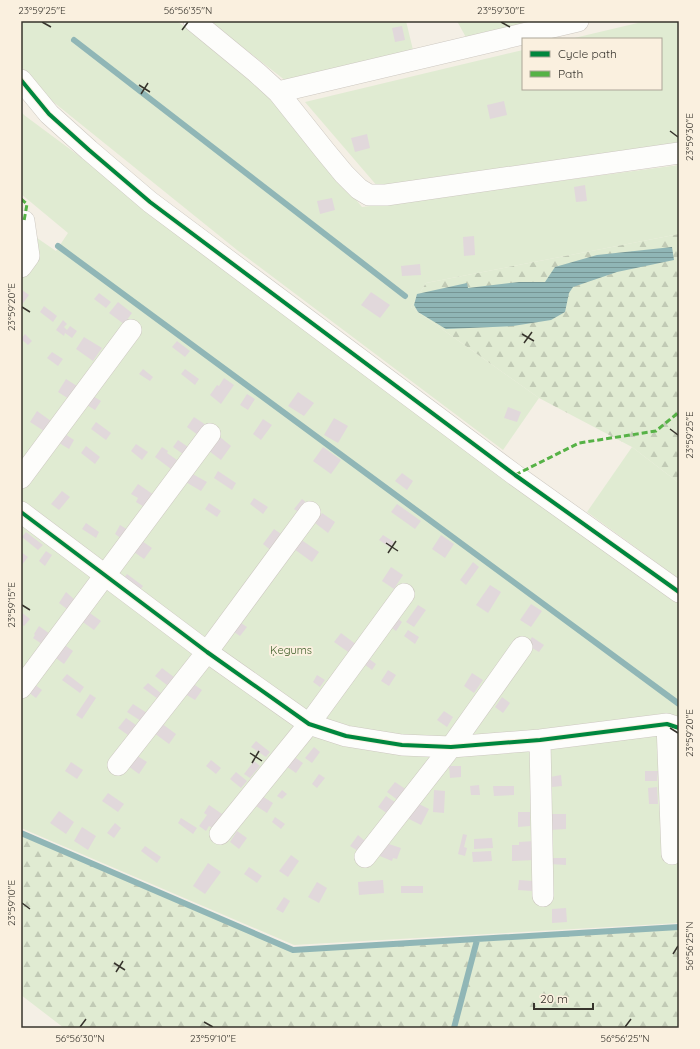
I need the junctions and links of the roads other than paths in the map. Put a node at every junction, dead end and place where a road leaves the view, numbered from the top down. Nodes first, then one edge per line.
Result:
1 (194, 21) edge
2 (578, 21) edge
3 (21, 80) edge
4 (278, 92) junction
5 (679, 153) edge
6 (24, 221) dead end
7 (21, 267) edge
8 (130, 330) dead end
9 (210, 434) dead end
10 (21, 478) edge
11 (21, 512) edge
12 (310, 512) dead end
13 (106, 576) junction
14 (679, 592) edge
15 (404, 594) dead end
16 (522, 647) dead end
17 (206, 652) junction
18 (21, 688) edge
19 (309, 724) junction
20 (673, 726) edge
21 (540, 740) junction
22 (451, 747) junction
23 (118, 765) dead end
24 (220, 834) dead end
25 (672, 854) dead end
26 (365, 857) dead end
27 (543, 896) dead end

1 - 4 street
2 - 4 street
3 - 14 street
4 - 5 street
6 - 7 street
8 - 10 street
9 - 13 street
11 - 13 street
12 - 17 street
13 - 17 street
13 - 18 street
15 - 19 street
16 - 22 street
17 - 19 street
17 - 23 street
19 - 22 street
19 - 24 street
20 - 21 street
20 - 25 street
21 - 22 street
21 - 27 street
22 - 26 street

